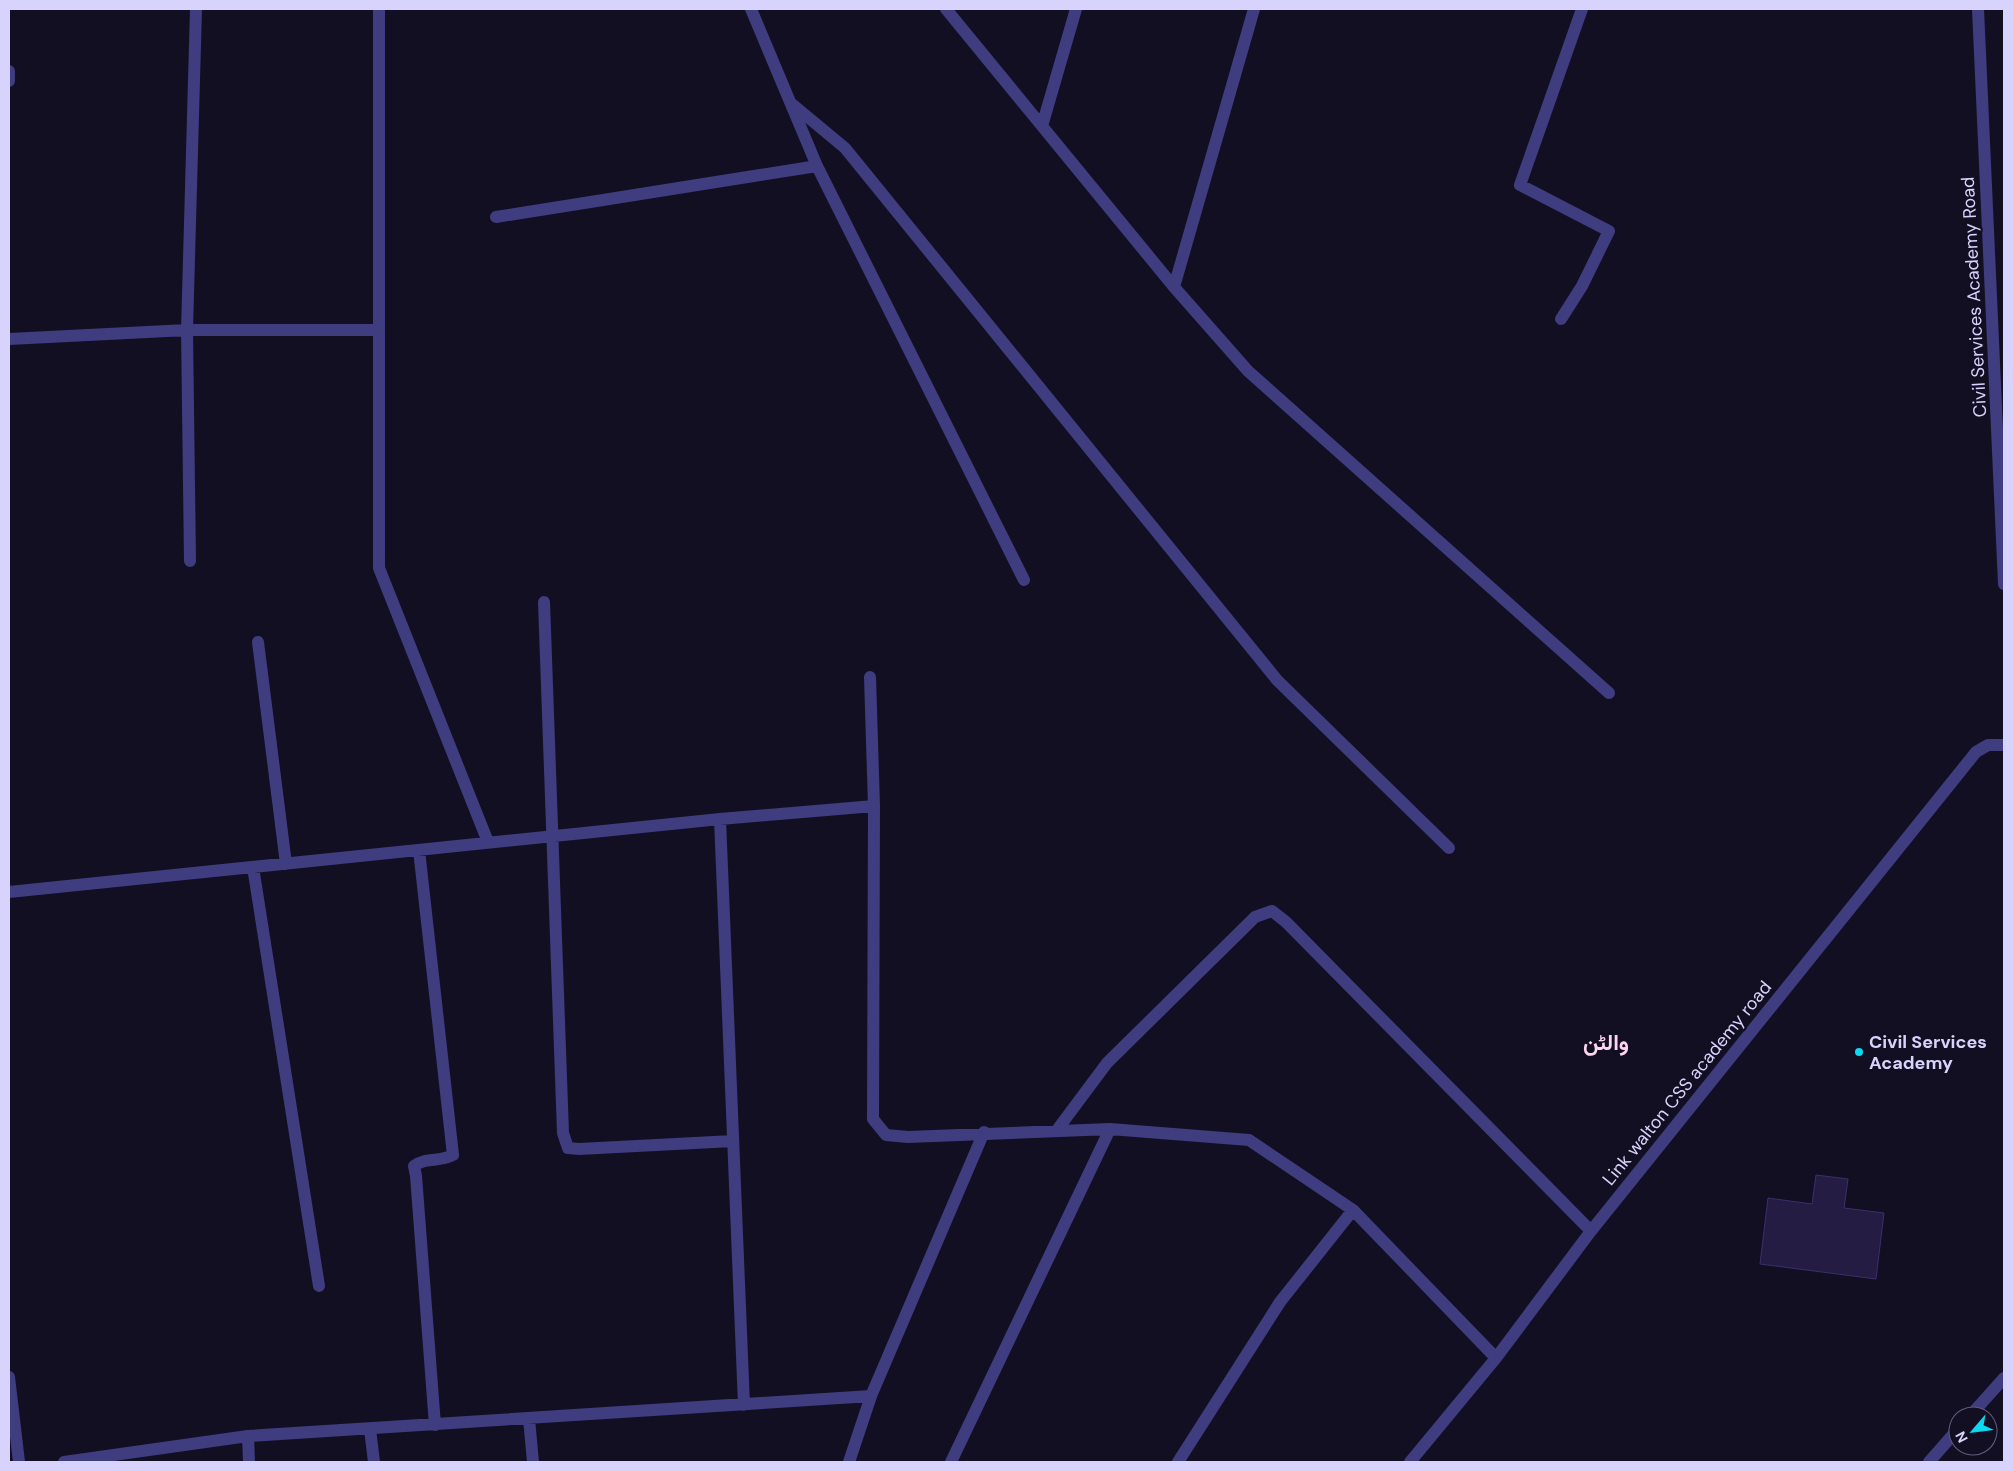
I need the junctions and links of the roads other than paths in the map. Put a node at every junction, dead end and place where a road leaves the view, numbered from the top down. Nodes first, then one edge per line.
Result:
1 (196, 9) edge
2 (379, 9) edge
3 (751, 9) edge
4 (946, 9) edge
5 (1076, 9) edge
6 (1254, 9) edge
7 (1582, 9) edge
8 (1978, 9) edge
9 (9, 71) edge
10 (9, 82) edge
11 (792, 104) junction
12 (1042, 126) junction
13 (817, 166) junction
14 (496, 217) dead end
15 (1174, 287) junction
16 (1561, 319) dead end
17 (187, 330) junction
18 (378, 330) junction
19 (9, 339) edge
20 (190, 561) dead end
21 (1024, 580) dead end
22 (2004, 584) edge
23 (544, 602) dead end
24 (258, 642) dead end
25 (870, 677) dead end
26 (1609, 693) dead end
27 (2004, 744) edge
28 (874, 806) junction
29 (720, 819) junction
30 (552, 836) junction
31 (488, 842) junction
32 (1448, 848) dead end
33 (419, 850) junction
34 (286, 864) junction
35 (253, 867) junction
36 (9, 892) edge
37 (1110, 1128) junction
38 (1057, 1130) junction
39 (984, 1132) junction
40 (733, 1141) junction
41 (1352, 1210) junction
42 (1591, 1231) junction
43 (320, 1286) dead end
44 (1496, 1358) junction
45 (9, 1377) edge
46 (2004, 1378) edge
47 (871, 1396) junction
48 (744, 1405) junction
49 (1979, 1406) edge
50 (529, 1420) junction
51 (436, 1425) junction
52 (370, 1429) junction
53 (248, 1436) junction
54 (1948, 1440) edge
55 (19, 1462) edge
56 (64, 1462) edge
57 (249, 1462) edge
58 (374, 1462) edge
59 (534, 1462) edge
60 (849, 1462) edge
61 (951, 1462) edge
62 (1178, 1462) edge
63 (1410, 1462) edge
64 (1929, 1462) edge

1 - 17 street
2 - 18 street
3 - 11 street
4 - 12 street
5 - 12 street
6 - 15 street
7 - 16 street
8 - 22 street, Civil Services Academy Road
9 - 10 street
11 - 13 street
11 - 32 street
12 - 15 street
13 - 14 street
13 - 21 street
15 - 26 street
17 - 18 street
17 - 19 street
17 - 20 street
18 - 31 street
23 - 30 street
24 - 34 street
25 - 28 street
27 - 42 street, Link walton CSS academy road
28 - 29 street
28 - 39 street
29 - 30 street
29 - 40 street
30 - 31 street
30 - 40 street
31 - 33 street
33 - 34 street
33 - 51 street
34 - 35 street
35 - 36 street
35 - 43 street
37 - 38 street
37 - 41 street
37 - 61 street
38 - 39 street
38 - 42 street
39 - 47 street
40 - 48 street
41 - 44 street
41 - 62 street
42 - 44 street, Link walton CSS academy road
44 - 63 street, Link walton CSS academy road
45 - 55 street
46 - 49 street
47 - 48 street
47 - 60 street
48 - 50 street
50 - 51 street
50 - 59 street
51 - 52 street
52 - 53 street
52 - 58 street
53 - 56 street
53 - 57 street
54 - 64 street

